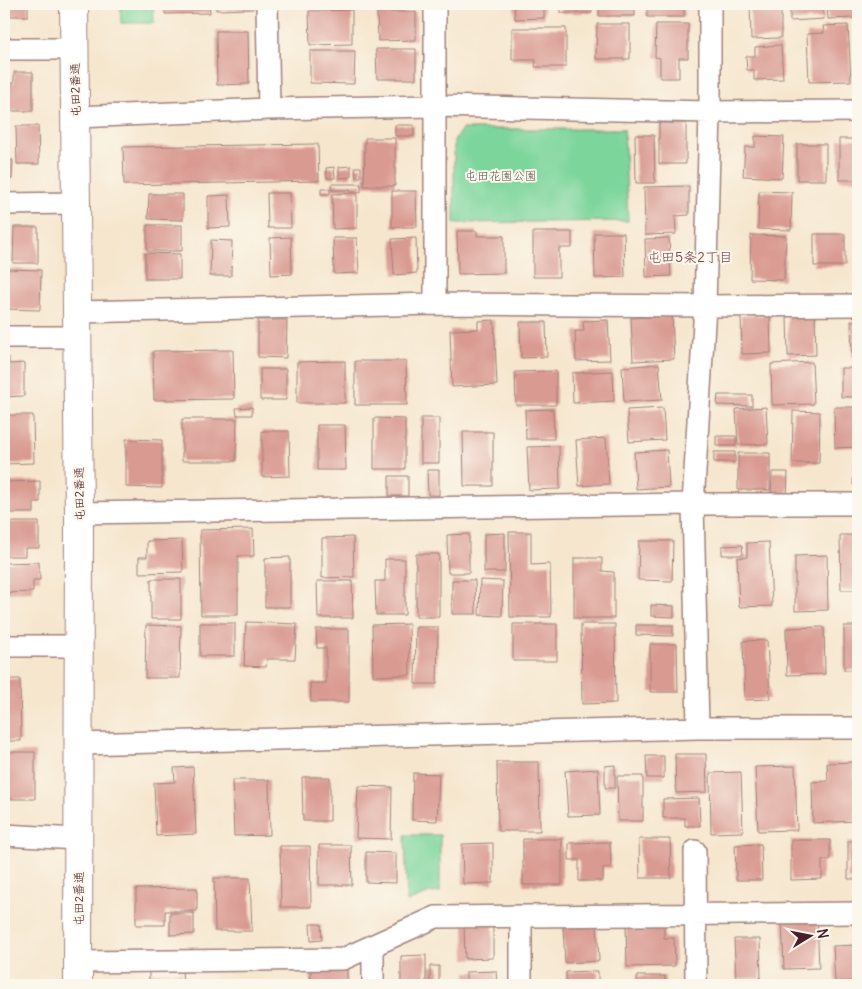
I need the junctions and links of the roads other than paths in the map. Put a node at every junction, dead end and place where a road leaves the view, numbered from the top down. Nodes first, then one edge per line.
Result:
1 (74, 4) edge
2 (267, 4) edge
3 (435, 4) edge
4 (710, 4) edge
5 (4, 49) edge
6 (74, 49) junction
7 (435, 106) junction
8 (268, 109) junction
9 (858, 111) edge
10 (710, 112) junction
11 (76, 117) junction
12 (4, 204) edge
13 (76, 204) junction
14 (435, 304) junction
15 (858, 305) edge
16 (705, 306) junction
17 (77, 324) junction
18 (4, 337) edge
19 (693, 504) junction
20 (858, 504) edge
21 (79, 513) junction
22 (4, 646) edge
23 (79, 646) junction
24 (698, 728) junction
25 (858, 728) edge
26 (79, 744) junction
27 (4, 835) edge
28 (77, 839) junction
29 (695, 851) dead end
30 (858, 913) edge
31 (695, 914) junction
32 (521, 917) junction
33 (373, 946) junction
34 (78, 974) edge
35 (373, 985) edge
36 (521, 985) edge
37 (696, 985) edge

1 - 6 street, 屯田2番通
2 - 8 street
3 - 7 street
4 - 10 street
5 - 6 street
6 - 11 street, 屯田2番通
7 - 8 street
7 - 10 street
7 - 14 street
8 - 11 street
9 - 10 street
10 - 16 street
11 - 13 street, 屯田2番通
12 - 13 street
13 - 17 street, 屯田2番通
14 - 16 street
14 - 17 street
15 - 16 street
16 - 19 street
17 - 18 street
17 - 21 street, 屯田2番通
19 - 20 street
19 - 21 street
19 - 24 street
21 - 23 street, 屯田2番通
22 - 23 street
23 - 26 street, 屯田2番通
24 - 25 street
24 - 26 street
26 - 28 street, 屯田2番通
27 - 28 street
28 - 34 street, 屯田2番通
29 - 31 street
30 - 31 street
31 - 32 street
31 - 37 street
32 - 33 street
32 - 36 street
33 - 34 street
33 - 35 street

